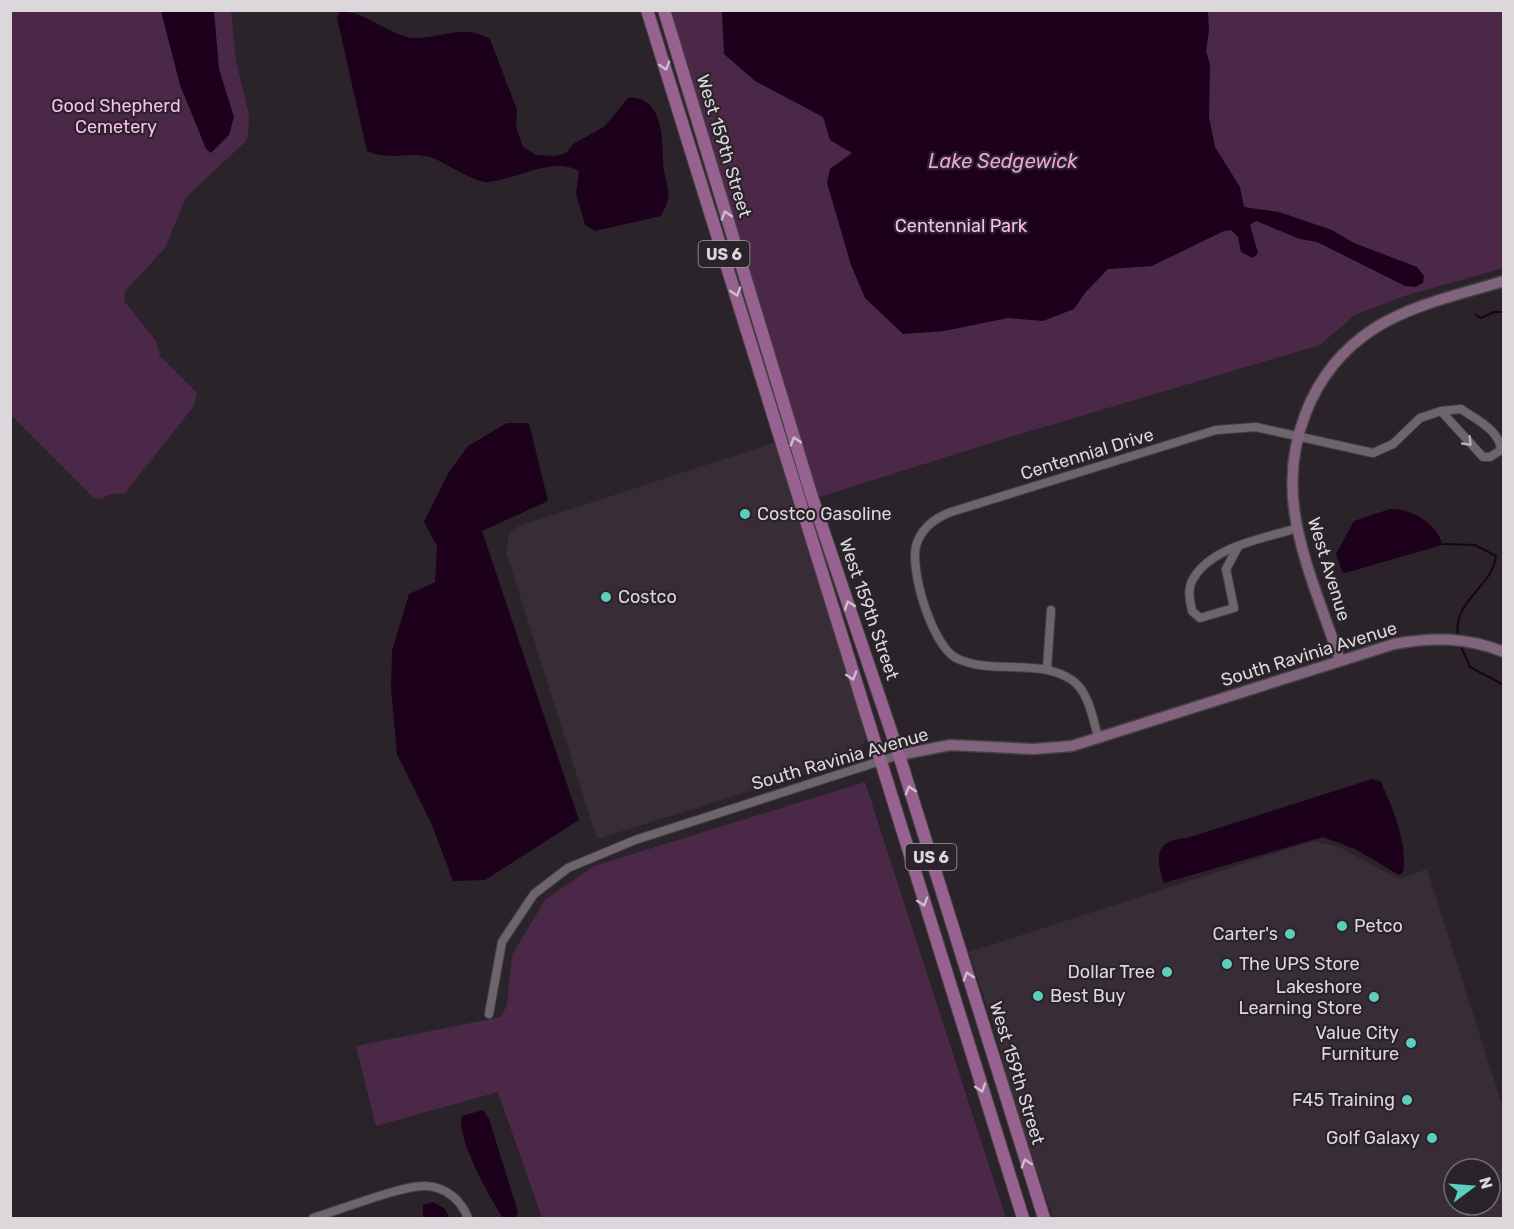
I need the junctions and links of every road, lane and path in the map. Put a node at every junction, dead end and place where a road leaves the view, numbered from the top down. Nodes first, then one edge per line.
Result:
1 (647, 10) edge
2 (664, 10) edge
3 (1503, 280) edge
4 (1441, 411) junction
5 (1296, 436) junction
6 (1297, 528) junction
7 (1238, 547) junction
8 (1052, 610) dead end
9 (1503, 652) edge
10 (1340, 661) junction
11 (1047, 669) junction
12 (1098, 737) junction
13 (899, 755) junction
14 (879, 762) junction
15 (489, 1014) dead end
16 (313, 1218) edge
17 (468, 1218) edge
18 (1023, 1218) edge
19 (1044, 1218) edge

1 -> 14 main road, West 159th Street / US 6
13 -> 2 main road, West 159th Street / US 6
3 - 5 street, West Avenue
4 -> 4 street
4 - 5 street, Centennial Drive
5 - 6 street, West Avenue
5 - 11 street, Centennial Drive
6 - 7 street
6 - 10 street, West Avenue
7 - 7 street
8 - 11 street
9 - 10 street, South Ravinia Avenue
10 - 12 street, South Ravinia Avenue
11 - 12 street
12 - 13 street, South Ravinia Avenue
13 - 14 street, South Ravinia Avenue
19 -> 13 main road, West 159th Street / US 6
14 - 15 street, South Ravinia Avenue
14 -> 18 main road, West 159th Street / US 6
16 - 17 street

